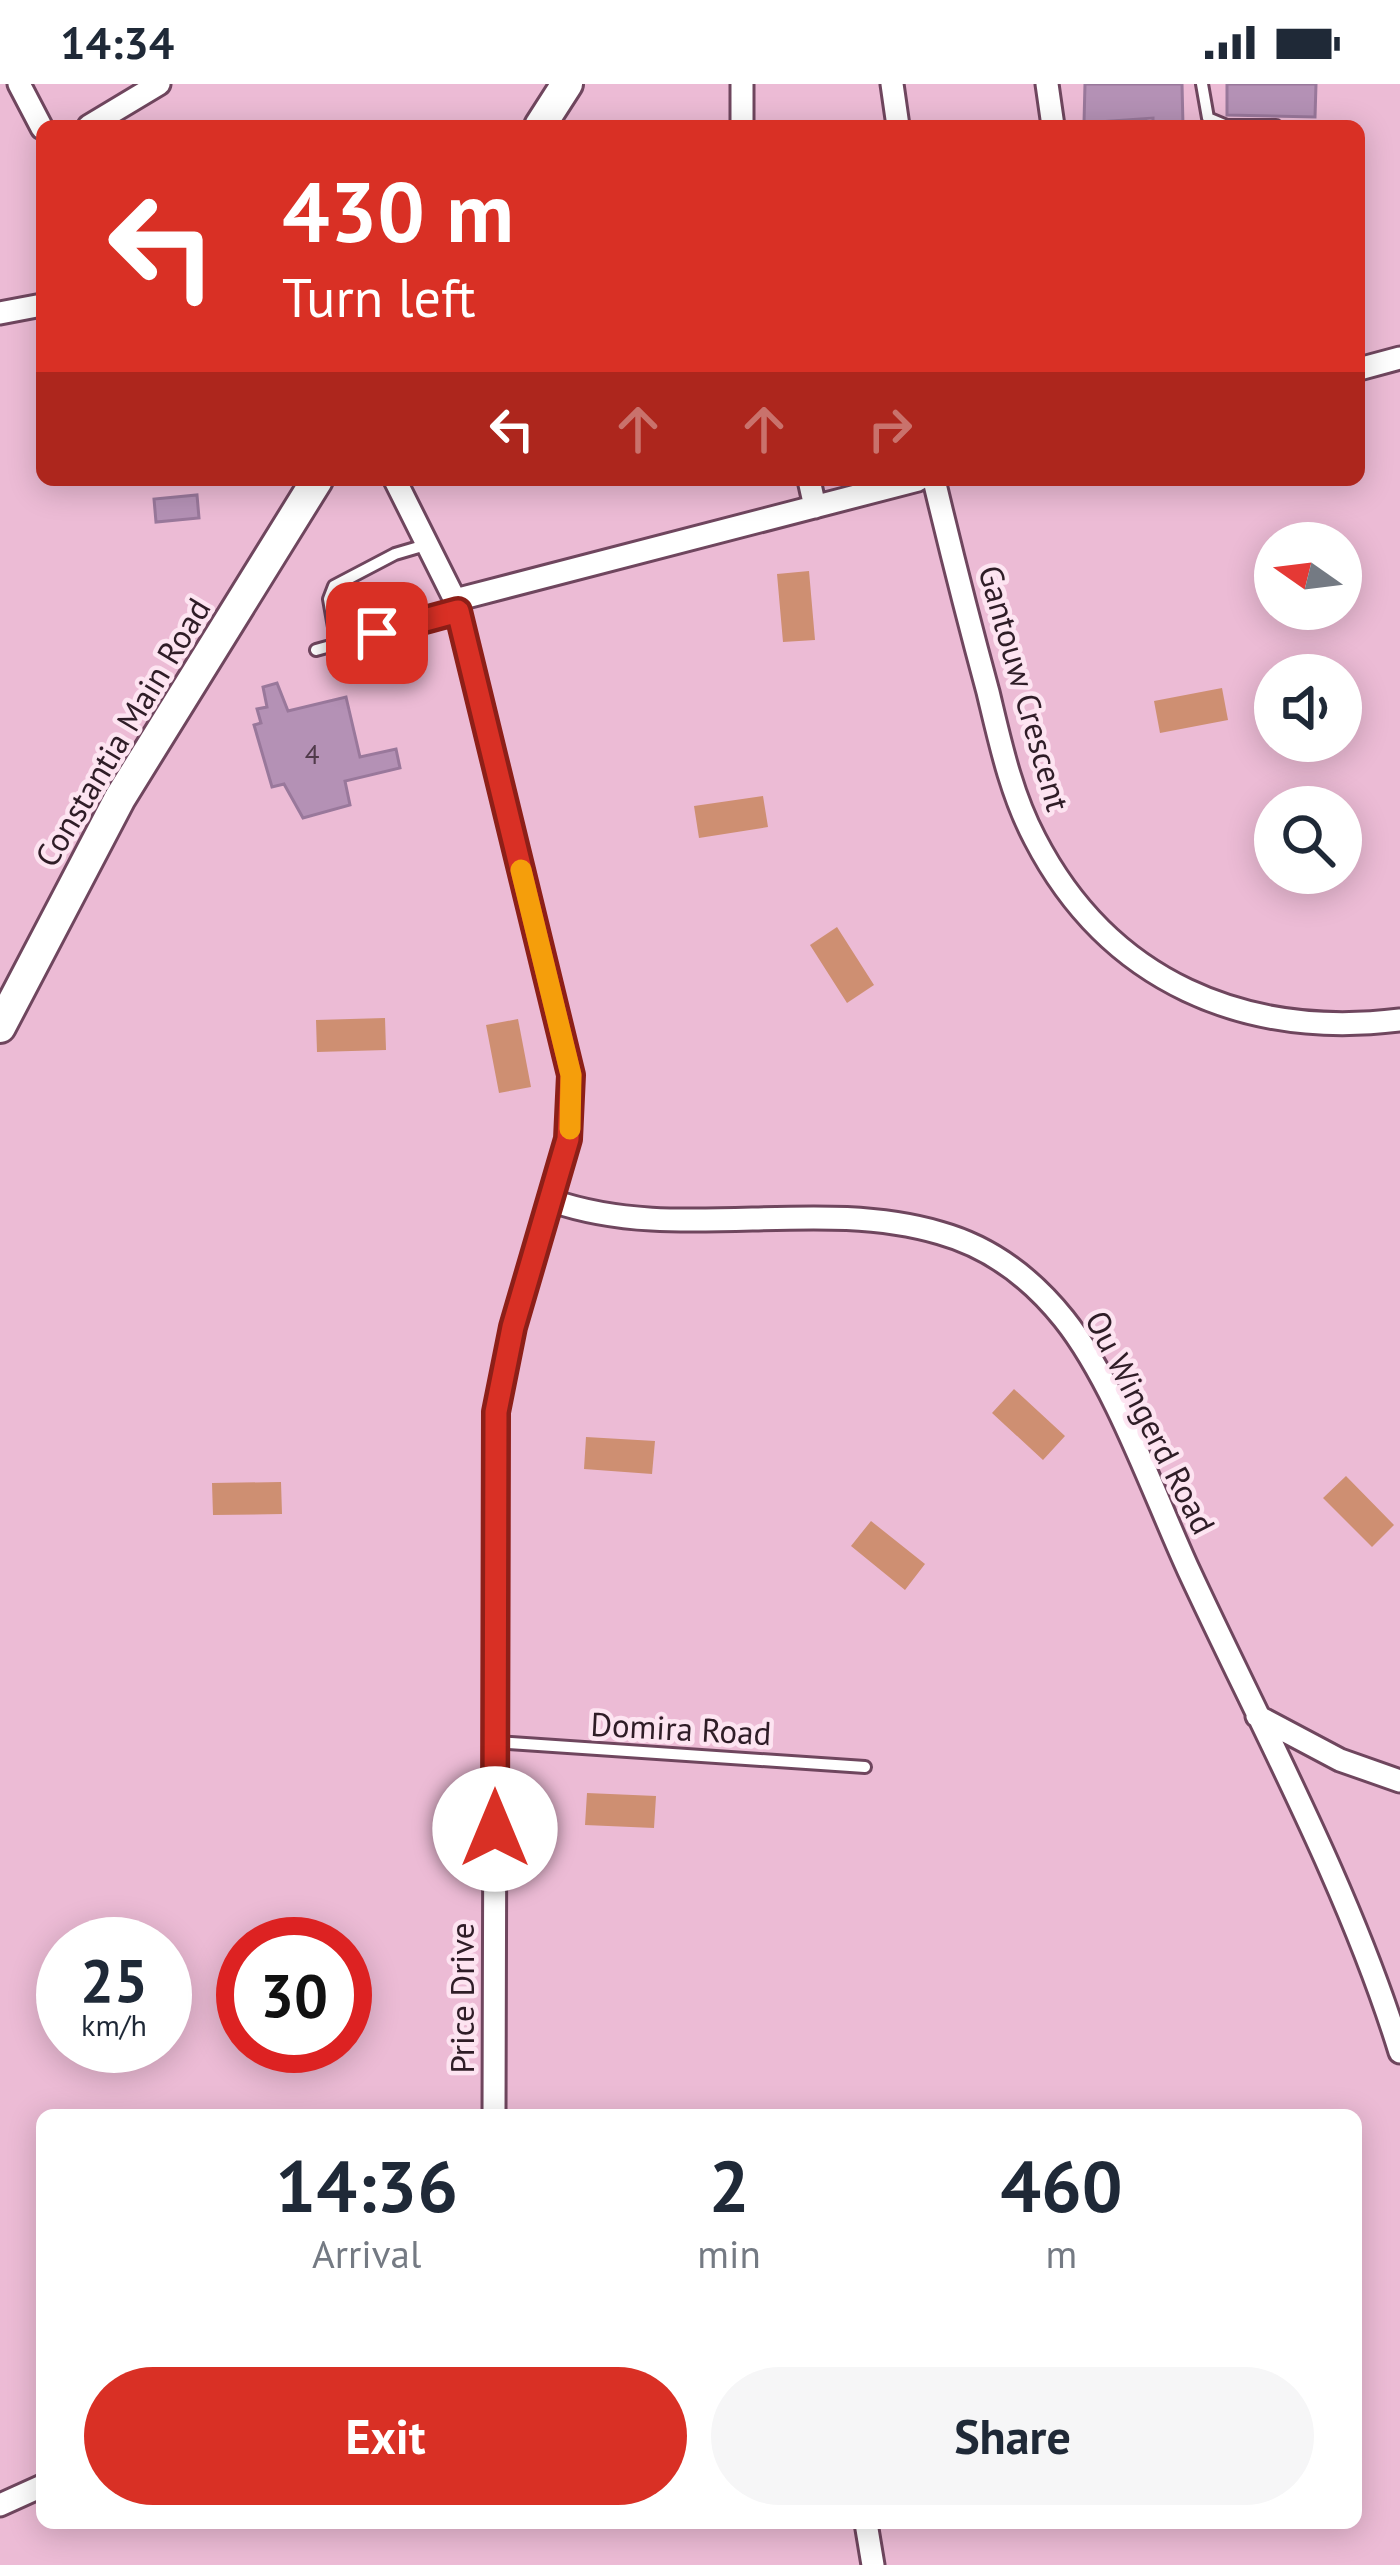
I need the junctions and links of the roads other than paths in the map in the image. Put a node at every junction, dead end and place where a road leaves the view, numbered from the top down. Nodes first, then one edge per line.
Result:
1 (19, 84) edge
2 (159, 84) edge
3 (566, 84) edge
4 (742, 84) edge
5 (892, 84) edge
6 (1047, 84) edge
7 (1202, 84) edge
8 (38, 120) edge
9 (99, 120) edge
10 (544, 120) edge
11 (742, 120) edge
12 (897, 120) edge
13 (1052, 120) edge
14 (1213, 120) edge
15 (36, 306) edge
16 (0, 314) edge
17 (1400, 358) edge
18 (1365, 364) edge
19 (313, 486) edge
20 (398, 486) edge
21 (810, 486) edge
22 (895, 486) edge
23 (936, 486) edge
24 (815, 507) junction
25 (431, 544) junction
26 (456, 605) junction
27 (337, 644) junction
28 (316, 650) dead end
29 (1400, 1020) edge
30 (0, 1027) edge
31 (554, 1201) junction
32 (1257, 1716) junction
33 (495, 1742) junction
34 (865, 1767) dead end
35 (1400, 1781) edge
36 (1400, 2052) edge
37 (494, 2109) edge
38 (36, 2489) edge
39 (0, 2505) edge
40 (867, 2529) edge
41 (873, 2565) edge

1 - 8 street
2 - 9 street
3 - 10 main road
4 - 11 street
5 - 12 street
6 - 13 street
7 - 14 lane
15 - 16 street
17 - 18 street
19 - 30 main road, Constantia Main Road
20 - 25 street, Price Drive
21 - 24 street
22 - 24 street
23 - 29 street, Gantouw Crescent
24 - 26 street
25 - 26 street, Price Drive
25 - 27 lane
26 - 27 lane
26 - 31 street, Price Drive
27 - 28 lane
31 - 32 street, Ou Wingerd Road
31 - 33 street, Price Drive
32 - 35 street
32 - 36 street, Ou Wingerd Road
33 - 34 lane, Domira Road
33 - 37 street, Price Drive
38 - 39 street
40 - 41 street

